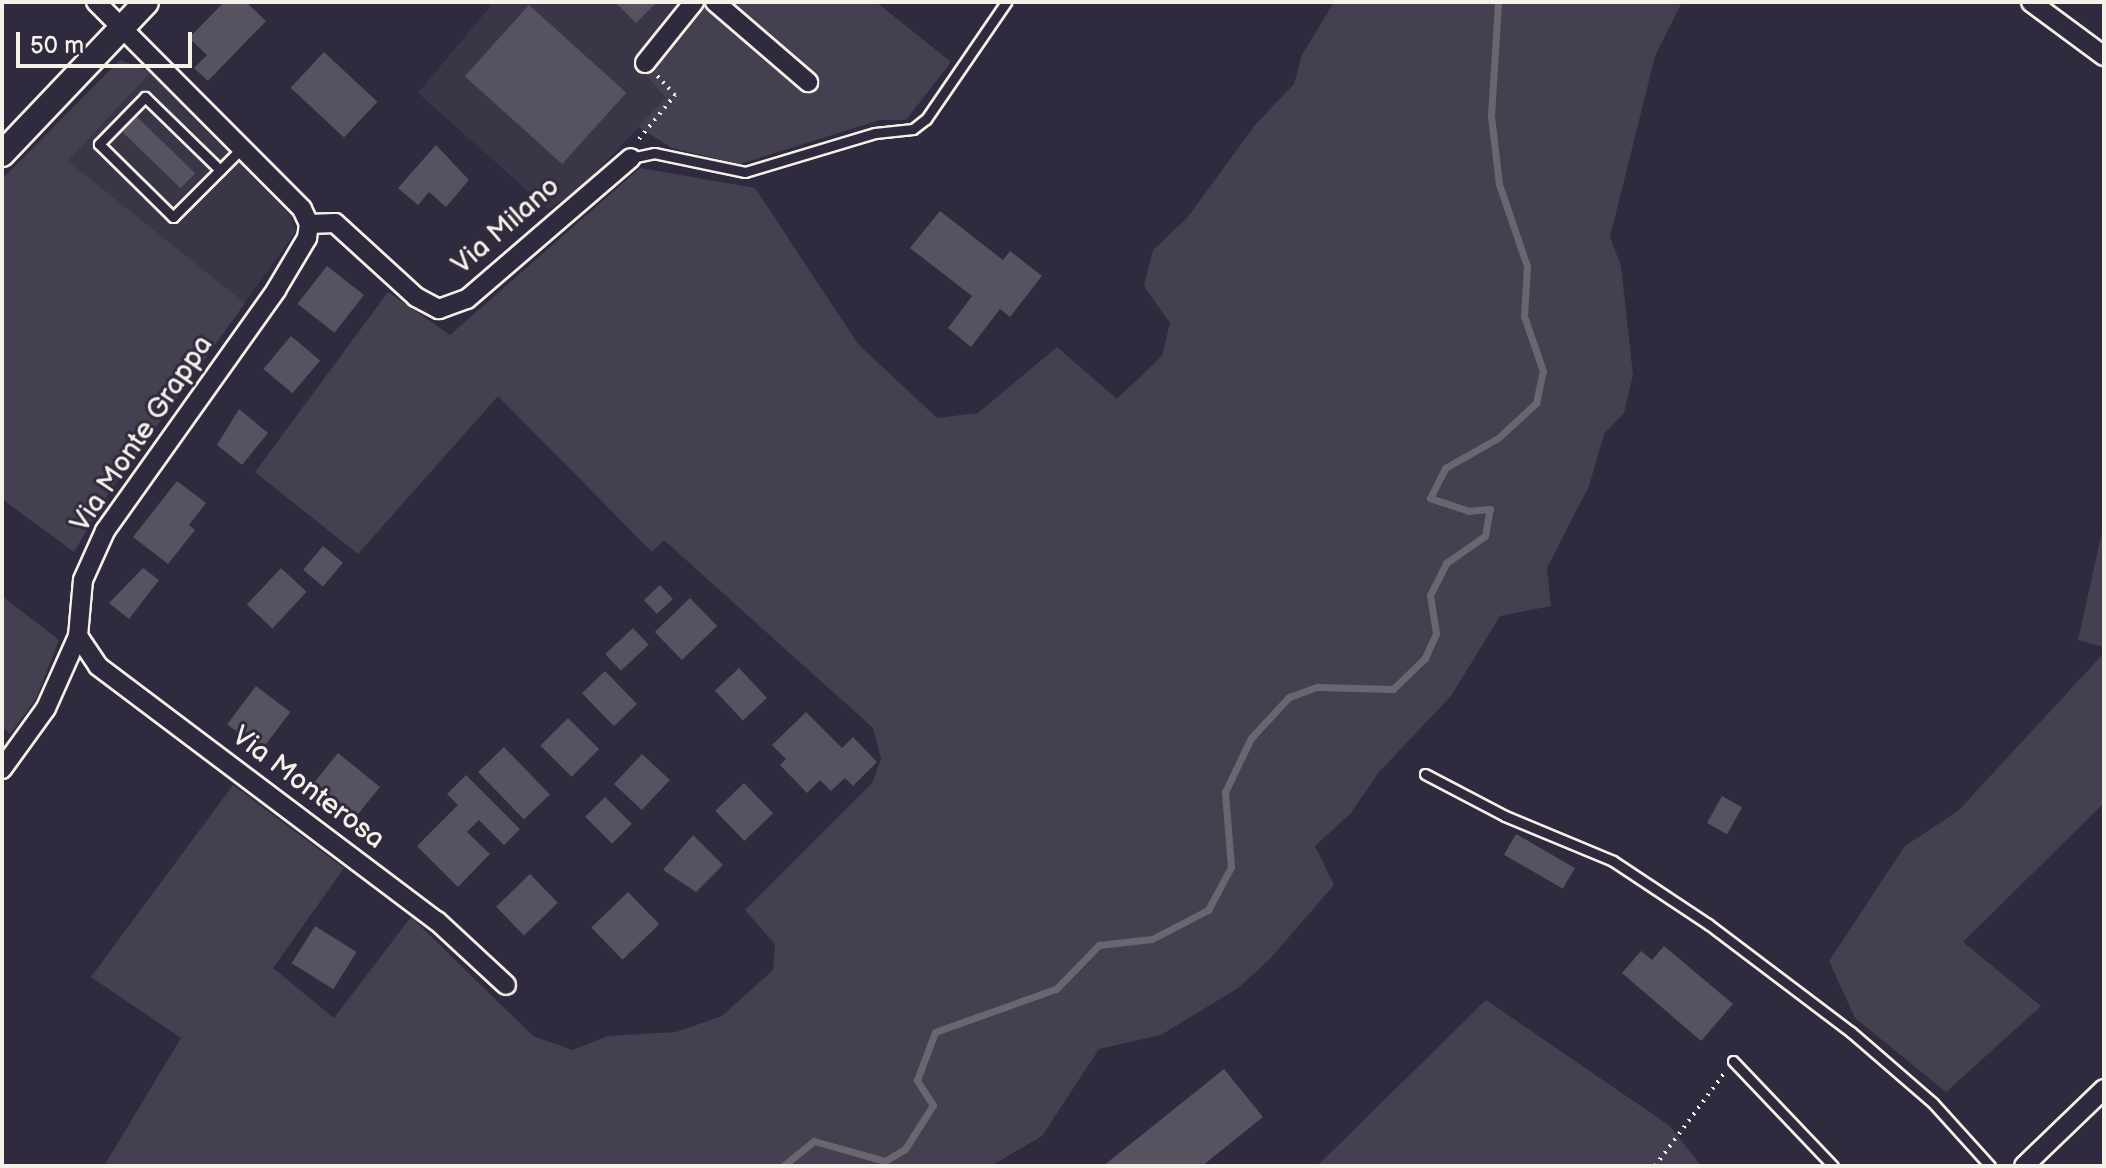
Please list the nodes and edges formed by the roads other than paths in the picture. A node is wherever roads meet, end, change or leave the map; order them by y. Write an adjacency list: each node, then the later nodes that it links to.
1 (96, 2): 7 (street)
2 (146, 2): 7 (street)
3 (694, 2): 9 (street)
4 (715, 2): 10 (street)
5 (1006, 2): 13 (lane)
6 (2031, 2): 8 (street)
7 (125, 29): 11 (street); 12 (street)
8 (2104, 56)
9 (645, 63)
10 (808, 82)
11 (242, 148): 14 (lane); 15 (street)
12 (2, 154)
13 (631, 158): 15 (street, Via Milano)
14 (220, 170): 14 (lane)
15 (309, 224): 16 (street, Via Monte Grappa)
16 (78, 636): 17 (street, Via Monte Grappa); 19 (street, Via Monterosa)
17 (2, 769)
18 (1425, 774): 23 (lane)
19 (506, 985)
20 (1733, 1061): 22 (lane)
21 (2104, 1089): 24 (street)
22 (1833, 1166)
23 (1990, 1166)
24 (2024, 1166)

